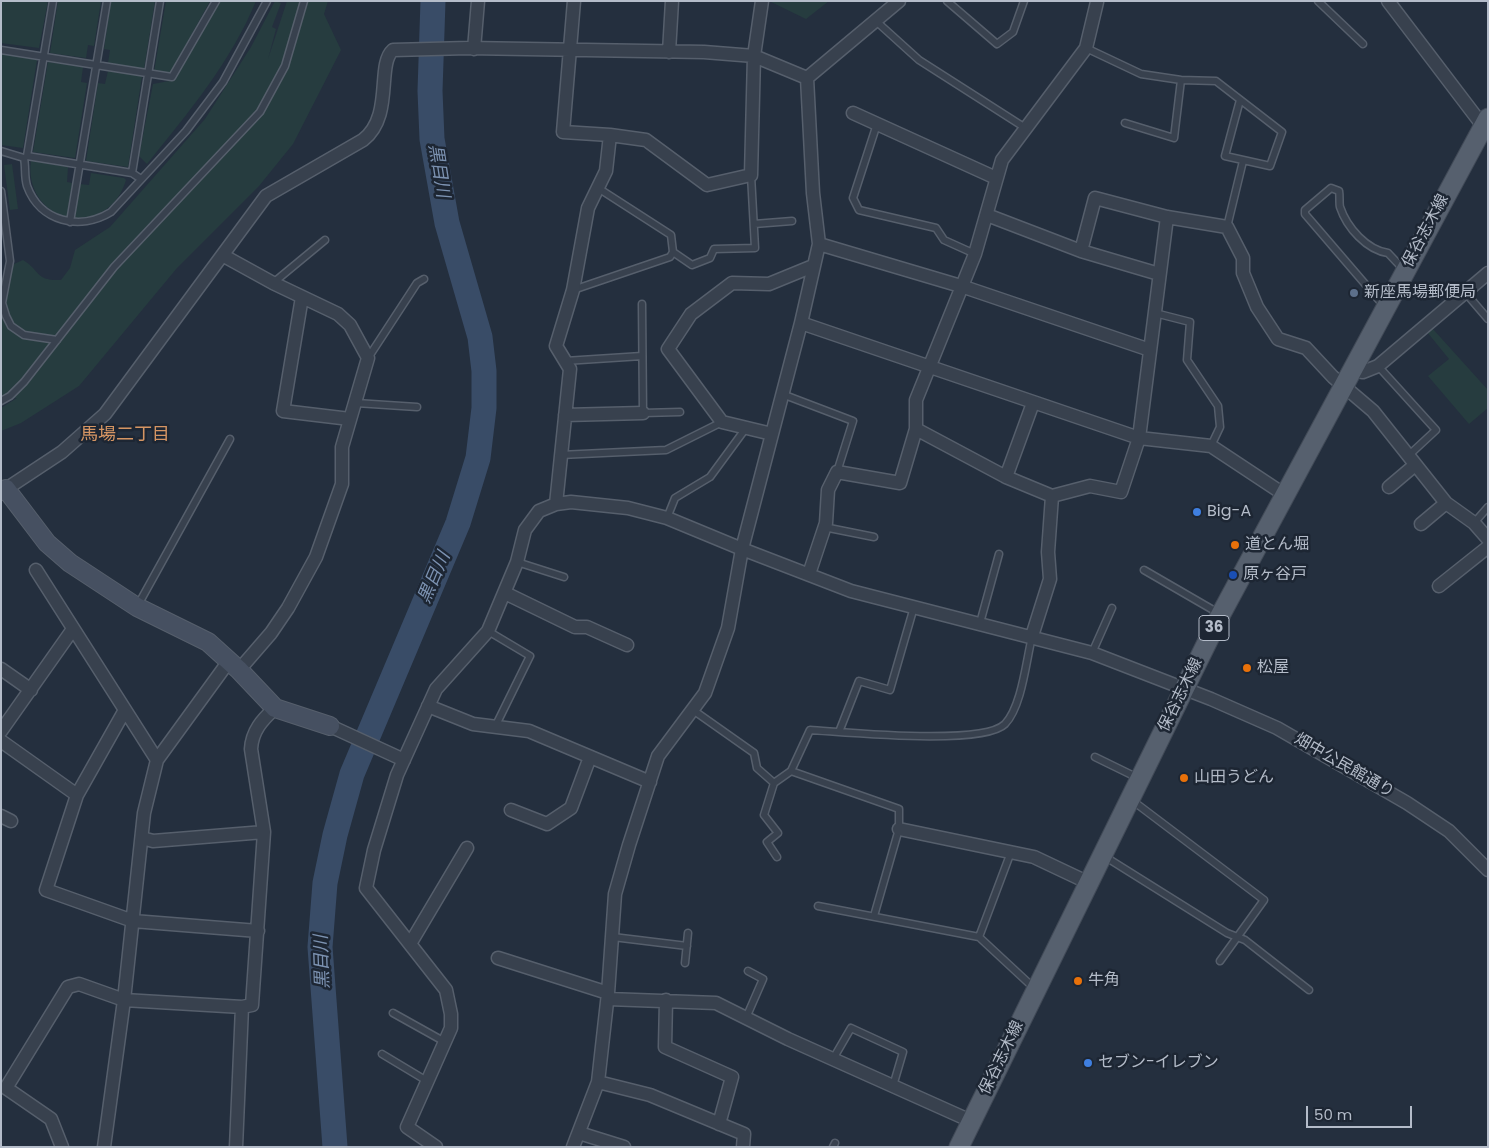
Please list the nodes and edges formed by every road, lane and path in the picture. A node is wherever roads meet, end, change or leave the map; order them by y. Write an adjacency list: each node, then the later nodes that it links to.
1 (53, 1): 24 (lane)
2 (107, 1): 26 (lane)
3 (160, 1): 27 (lane)
4 (216, 1): 27 (lane)
5 (267, 1): 44 (lane)
6 (304, 1): 74 (lane)
7 (478, 1): 19 (street)
8 (574, 1): 22 (street)
9 (672, 1): 23 (street)
10 (762, 1): 25 (street)
11 (947, 1): 12 (lane)
12 (1024, 1)
13 (1097, 1): 20 (street)
14 (1318, 1): 18 (lane)
15 (898, 2): 17 (street)
16 (1392, 3): 35 (street)
17 (877, 22): 28 (street); 34 (lane)
18 (1363, 44)
19 (471, 48): 22 (street); 58 (street)
20 (1086, 48): 29 (lane); 34 (street)
21 (1, 50): 24 (lane)
22 (570, 50): 23 (street); 36 (street)
23 (669, 52): 25 (street)
24 (44, 56): 26 (lane); 38 (lane)
25 (754, 56): 28 (street); 42 (street)
26 (97, 65): 27 (lane); 40 (lane)
27 (149, 74): 41 (lane)
28 (807, 78): 54 (street)
29 (1181, 80): 30 (lane); 32 (lane)
30 (1240, 100): 39 (lane); 39 (lane)
31 (853, 113): 33 (street)
32 (1124, 123)
33 (877, 124): 43 (street); 57 (lane)
34 (1027, 128): 43 (street)
35 (1484, 130): 60 (main road, 保谷志木線 / 36)
36 (610, 136): 42 (street); 45 (street)
37 (1, 151): 38 (lane)
38 (26, 157): 40 (lane); 50 (lane)
39 (1243, 162): 52 (lane)
40 (80, 165): 41 (lane); 50 (lane)
41 (132, 173): 44 (lane)
42 (751, 174): 51 (lane)
43 (996, 178): 47 (street)
44 (141, 179): 50 (lane)
45 (598, 188): 56 (lane); 66 (street)
46 (1, 191): 74 (lane)
47 (988, 215): 55 (street); 57 (street)
48 (1167, 217): 52 (street); 55 (street); 61 (street)
49 (792, 221): 51 (lane)
50 (70, 222)
51 (754, 224): 56 (lane)
52 (1227, 227): 81 (street)
53 (325, 240): 64 (lane)
54 (819, 244): 59 (street); 65 (street)
55 (1081, 251): 61 (street)
56 (673, 252): 66 (lane)
57 (976, 254): 65 (street)
58 (224, 256): 64 (street); 103 (street)
59 (813, 266): 73 (street); 91 (street)
60 (1404, 271): 70 (main road, 保谷志木線 / 36); 70 (lane)
61 (1159, 274): 71 (street)
62 (1488, 274): 67 (street)
63 (424, 279): 77 (lane)
64 (272, 283): 68 (street)
65 (964, 287): 75 (street); 79 (street)
66 (573, 290): 78 (street)
67 (1464, 291): 72 (lane); 80 (street)
68 (302, 297): 77 (street); 90 (street)
69 (642, 304): 76 (lane)
70 (1385, 307): 81 (main road, 保谷志木線 / 36)
71 (1155, 313): 75 (street); 97 (lane)
72 (1488, 319)
73 (801, 323): 79 (street); 82 (street)
74 (58, 340): 83 (lane)
75 (1150, 350): 95 (street)
76 (642, 356): 78 (lane); 88 (lane)
77 (368, 358): 84 (street)
78 (565, 361): 89 (street)
79 (929, 365): 85 (street); 93 (street)
80 (1378, 366): 81 (street); 99 (lane)
81 (1347, 378): 99 (street); 104 (main road, 保谷志木線 / 36)
82 (782, 394): 94 (street); 100 (lane)
83 (1, 401)
84 (356, 403): 86 (lane); 90 (street)
85 (1033, 403): 95 (street); 101 (street)
86 (417, 407)
87 (680, 412): 88 (lane)
88 (643, 413): 89 (street)
89 (565, 415): 98 (street)
90 (350, 419): 135 (street)
91 (722, 422): 92 (street); 98 (lane)
92 (746, 428): 94 (street); 109 (lane)
93 (916, 429): 100 (street); 101 (street)
94 (772, 434): 116 (street)
95 (1139, 438): 97 (street); 105 (street)
96 (230, 439): 125 (lane)
97 (1211, 446): 104 (street)
98 (560, 455): 107 (street)
99 (1412, 460): 102 (street); 106 (street)
100 (837, 472): 112 (street)
101 (1006, 476): 105 (street)
102 (1389, 487)
103 (4, 490): 125 (street)
104 (1285, 495): 128 (main road, 保谷志木線 / 36)
105 (1052, 496): 132 (street)
106 (1446, 503): 110 (street); 111 (street)
107 (556, 504): 109 (street, 畑中公民館通り); 118 (street)
108 (1488, 507): 110 (lane)
109 (667, 518): 116 (street, 畑中公民館通り)
110 (1474, 523): 114 (street)
111 (1421, 524)
112 (824, 527): 113 (lane); 121 (street)
113 (874, 537)
114 (1488, 540)
115 (1488, 546): 123 (street)
116 (742, 549): 121 (street, 畑中公民館通り); 142 (street)
117 (999, 554): 129 (lane)
118 (517, 562): 122 (lane); 124 (street)
119 (36, 570): 130 (street)
120 (1144, 570): 128 (lane)
121 (809, 574): 126 (street, 畑中公民館通り)
122 (564, 577)
123 (1439, 586)
124 (505, 593): 131 (street); 133 (street)
125 (137, 606): 135 (street)
126 (914, 607): 129 (street, 畑中公民館通り); 146 (lane)
127 (1112, 608): 134 (lane)
128 (1221, 614): 137 (main road, 保谷志木線 / 36)
129 (980, 623): 132 (street, 畑中公民館通り)
130 (73, 629): 138 (street); 141 (street)
131 (488, 631): 139 (street); 143 (lane)
132 (1032, 636): 134 (street, 畑中公民館通り); 146 (lane)
133 (627, 645)
134 (1092, 653): 137 (street, 畑中公民館通り)
135 (234, 666): 140 (street); 151 (street)
136 (1, 669): 138 (street)
137 (1185, 688): 153 (main road, 保谷志木線 / 36); 166 (street, 畑中公民館通り)
138 (31, 690): 145 (street)
139 (428, 706): 143 (street); 150 (street)
140 (275, 708): 144 (street); 160 (street)
141 (125, 710): 151 (street); 156 (street)
142 (693, 710): 154 (street); 155 (lane)
143 (494, 727): 148 (street)
144 (333, 728): 150 (street)
145 (1, 731)
146 (839, 732): 152 (lane)
147 (1, 741): 156 (street)
148 (590, 757): 154 (street); 158 (street)
149 (1094, 757): 153 (lane)
150 (400, 758): 176 (street)
151 (157, 760): 161 (street)
152 (791, 771): 155 (lane); 159 (lane)
153 (1140, 779): 157 (main road, 保谷志木線 / 36)
154 (650, 782): 175 (street)
155 (774, 783): 165 (lane)
156 (77, 795): 170 (street)
157 (1130, 799): 164 (main road, 保谷志木線 / 36); 174 (lane)
158 (511, 810)
159 (899, 829): 163 (street); 169 (lane)
160 (264, 832): 161 (street); 171 (street)
161 (142, 838): 170 (street)
162 (467, 848): 176 (street)
163 (1011, 852): 167 (street); 173 (lane)
164 (1103, 855): 167 (main road, 保谷志木線 / 36); 174 (lane)
165 (777, 857)
166 (1488, 870)
167 (1089, 882): 182 (main road, 保谷志木線 / 36)
168 (818, 906): 169 (lane)
169 (874, 916): 173 (lane)
170 (133, 921): 171 (street); 185 (street)
171 (258, 931): 187 (street)
172 (688, 933): 177 (lane)
173 (979, 936): 182 (lane)
174 (1237, 937): 179 (lane); 183 (lane)
175 (613, 938): 177 (lane); 184 (street)
176 (410, 944): 190 (street)
177 (687, 946): 180 (lane)
178 (498, 958): 184 (street)
179 (1220, 960)
180 (685, 963)
181 (748, 971): 189 (lane)
182 (1036, 990): 196 (main road, 保谷志木線 / 36)
183 (1309, 990)
184 (608, 996): 186 (street); 194 (street)
185 (124, 1000): 187 (street); 199 (street); 200 (street)
186 (666, 1000): 189 (street); 197 (street)
187 (242, 1007): 201 (street)
188 (392, 1013): 190 (lane)
189 (746, 1018): 192 (street)
190 (445, 1042): 193 (street)
191 (382, 1054): 193 (lane)
192 (833, 1059): 195 (street); 195 (lane)
193 (427, 1081): 202 (street)
194 (598, 1082): 197 (street); 198 (street)
195 (893, 1086): 196 (street)
196 (971, 1121): 206 (main road, 保谷志木線 / 36)
197 (719, 1124): 205 (street)
198 (579, 1132): 203 (street); 204 (street)
199 (62, 1147)
200 (104, 1147)
201 (236, 1147)
202 (436, 1147)
203 (574, 1147)
204 (624, 1147)
205 (743, 1147)
206 (959, 1147)

